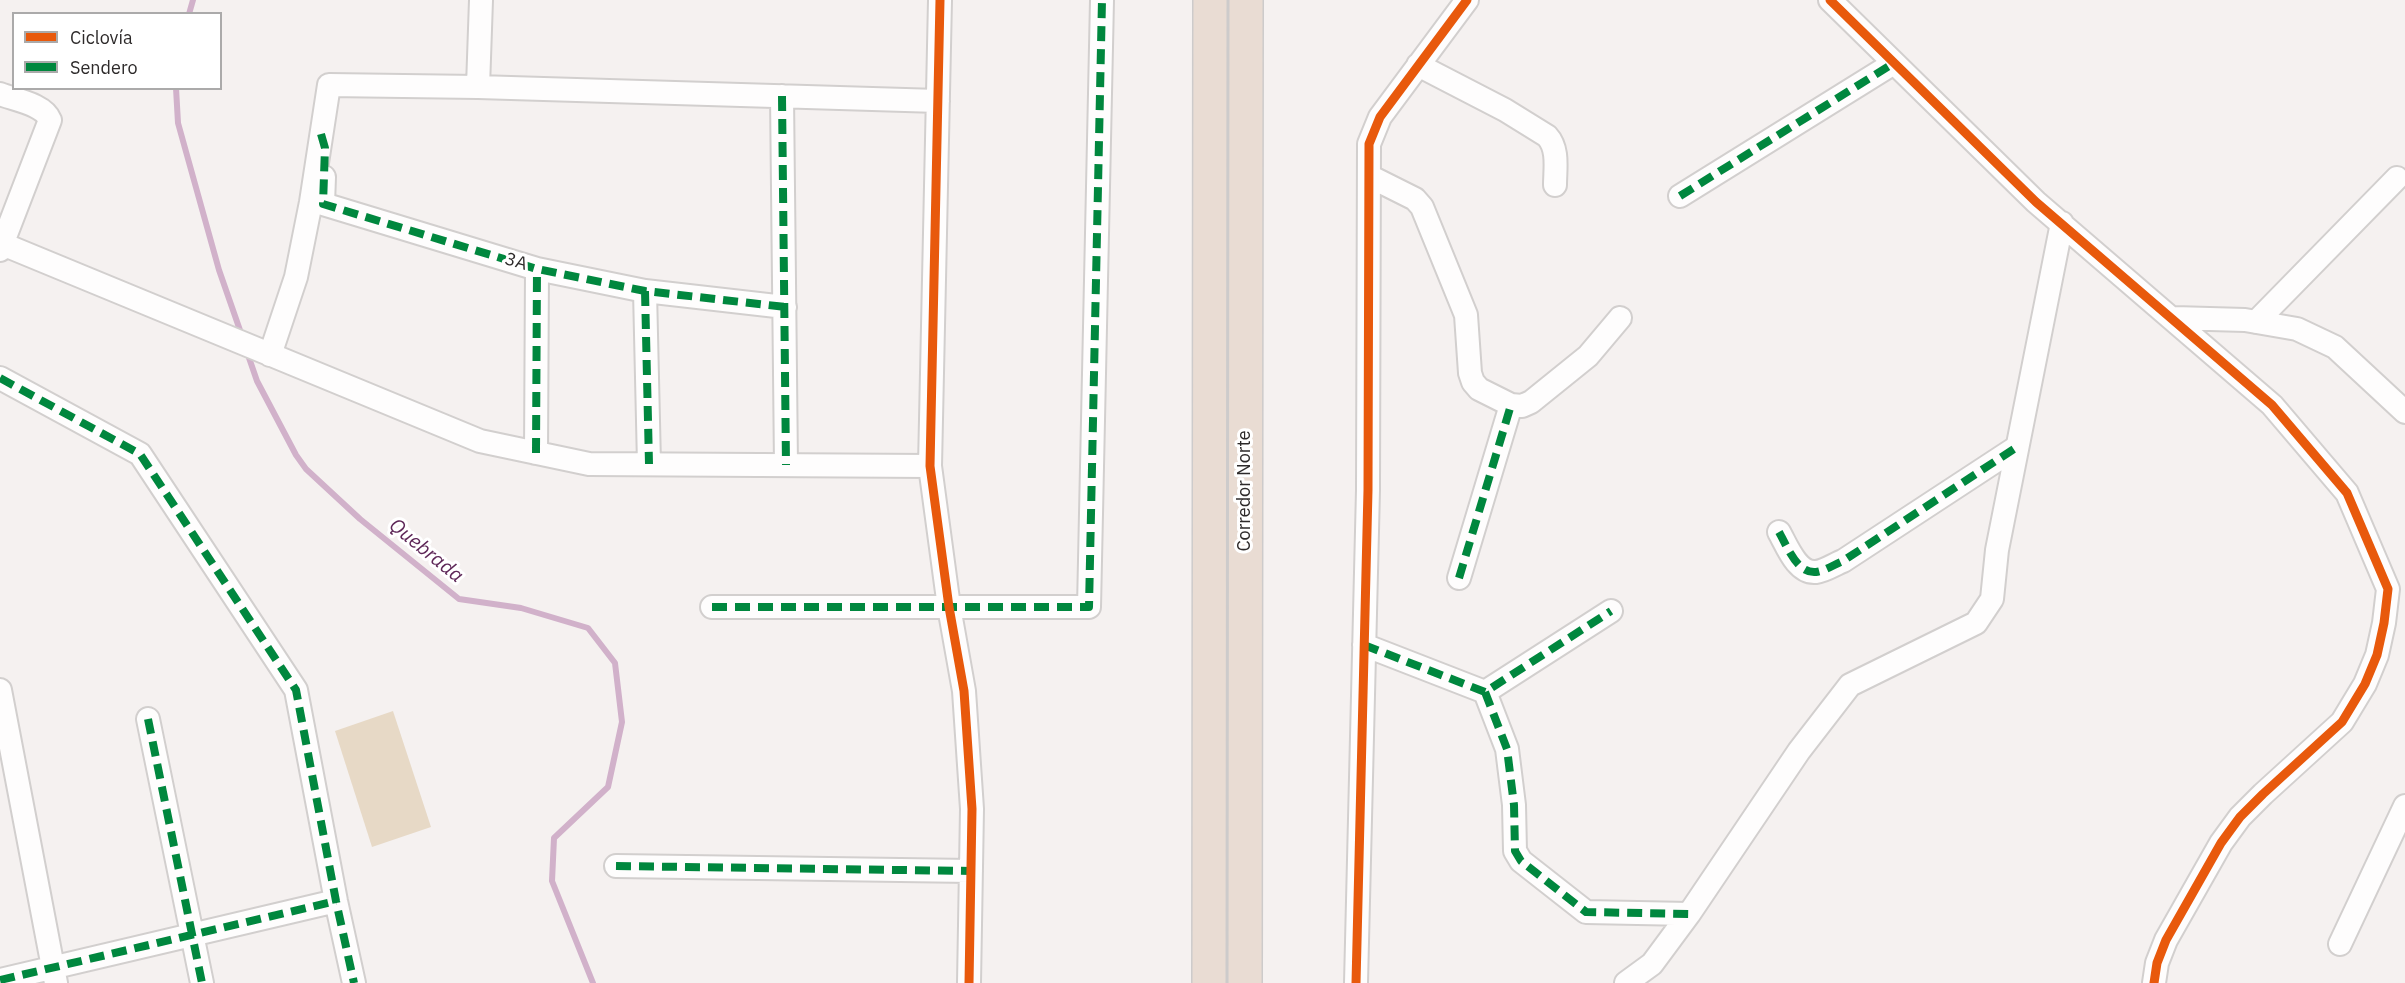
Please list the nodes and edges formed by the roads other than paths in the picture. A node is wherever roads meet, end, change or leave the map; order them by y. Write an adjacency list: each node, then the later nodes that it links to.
1 (481, 0): 10 (street)
2 (940, 0): 13 (street)
3 (1102, 0): 40 (street)
4 (1210, 0): 58 (highway, Corredor Norte)
5 (1246, 0): 59 (highway, Corredor Norte)
6 (1467, 0): 9 (street)
7 (1830, 0): 8 (street)
8 (1894, 63): 18 (street); 19 (street)
9 (1418, 64): 15 (street); 17 (street)
10 (478, 87): 12 (street); 14 (street)
11 (0, 94): 20 (street)
12 (782, 96): 13 (street); 23 (street)
13 (938, 101): 35 (street)
14 (321, 134): 21 (street, 3A); 27 (street)
15 (1369, 176): 29 (street); 42 (street)
16 (2397, 178): 26 (street)
17 (1555, 185)
18 (1680, 196)
19 (2062, 224): 25 (street); 31 (street)
20 (1, 246): 27 (street)
21 (537, 268): 22 (street, 3A); 32 (street)
22 (645, 291): 23 (street, 3A); 33 (street)
23 (784, 307): 34 (street)
24 (1620, 318): 29 (street)
25 (2174, 318): 26 (street); 38 (street)
26 (2256, 322): 30 (street)
27 (266, 354): 32 (street)
28 (0, 378): 49 (street)
29 (1511, 405): 37 (street)
30 (2405, 412)
31 (2017, 447): 36 (street); 50 (street)
32 (536, 453): 33 (street)
33 (649, 464): 34 (street)
34 (786, 465): 35 (street)
35 (930, 466): 40 (street)
36 (1779, 532)
37 (1460, 578)
38 (2396, 595): 62 (street)
39 (712, 607): 40 (street)
40 (949, 607): 48 (street)
41 (1611, 611): 44 (street)
42 (1364, 645): 44 (street); 60 (street)
43 (0, 690): 53 (street)
44 (1485, 692): 50 (street)
45 (148, 719): 51 (street)
46 (2405, 806): 52 (street)
47 (616, 866): 48 (street)
48 (971, 871): 57 (street)
49 (336, 901): 51 (street); 56 (street)
50 (1689, 914): 61 (street)
51 (191, 935): 53 (street); 55 (street)
52 (2340, 944)
53 (55, 975): 54 (street)
54 (0, 980)
55 (202, 983)
56 (354, 983)
57 (969, 983)
58 (1209, 983)
59 (1245, 983)
60 (1356, 983)
61 (1626, 983)
62 (2154, 983)

